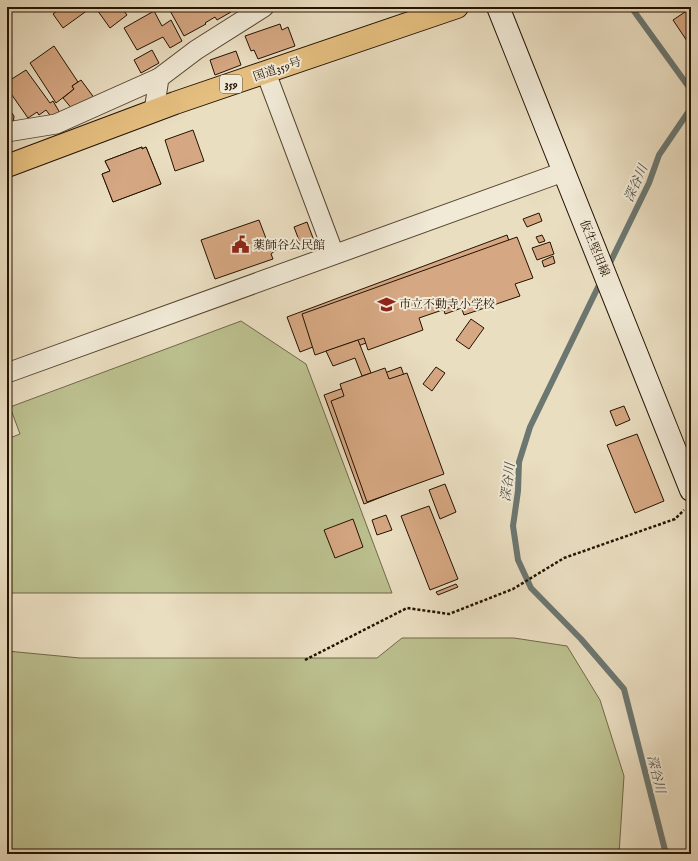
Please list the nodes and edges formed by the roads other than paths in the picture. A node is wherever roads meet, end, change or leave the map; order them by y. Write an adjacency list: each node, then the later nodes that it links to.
1 (264, 7): 5 (street)
2 (457, 7): 4 (highway, 国道359号 / 359)
3 (498, 7): 9 (main road, 仮生堅田線)
4 (266, 73): 6 (highway, 国道359号 / 359); 10 (street)
5 (159, 78): 6 (street); 7 (street)
6 (154, 111): 8 (highway, 国道359号 / 359)
7 (7, 132)
8 (7, 166)
9 (563, 172): 10 (street); 12 (main road, 仮生堅田線)
10 (334, 254): 11 (street)
11 (7, 373)
12 (688, 499)

